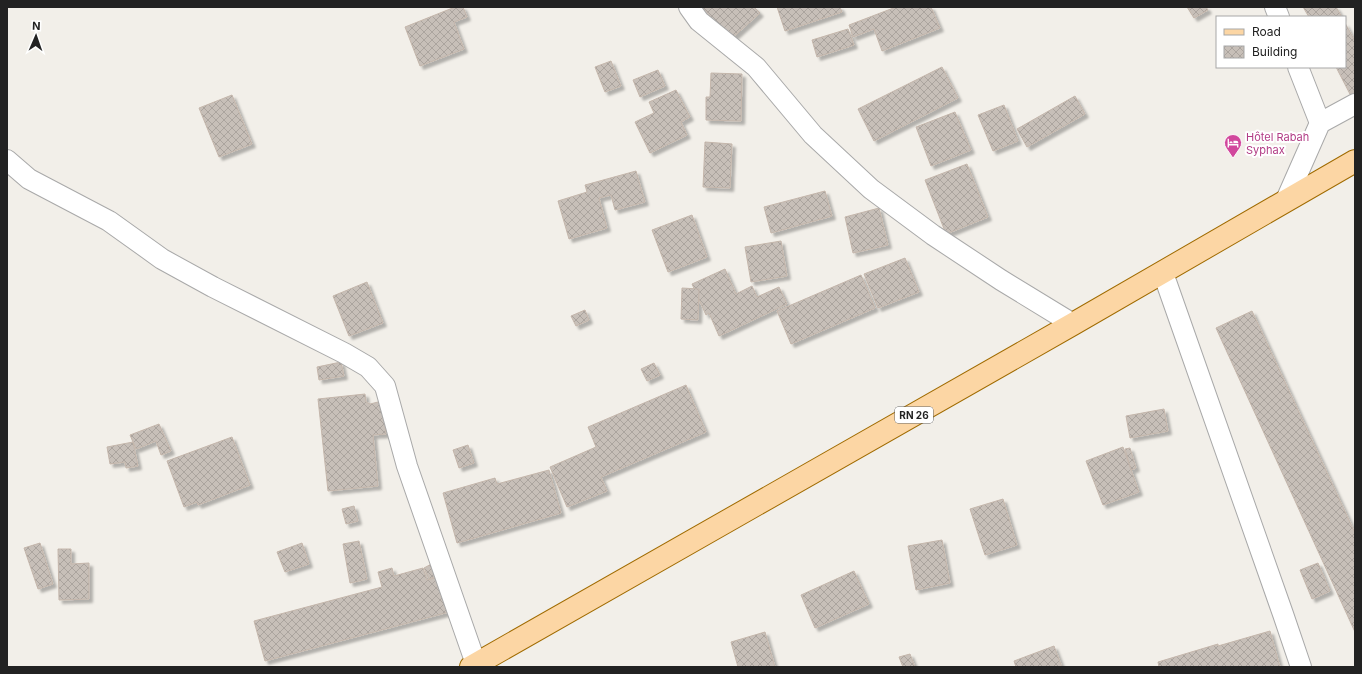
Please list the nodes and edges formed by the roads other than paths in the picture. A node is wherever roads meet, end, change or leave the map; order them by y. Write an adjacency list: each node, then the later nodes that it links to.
1 (689, 7): 9 (street)
2 (1298, 68): 4 (street)
3 (1355, 104): 4 (street)
4 (1320, 123): 7 (street)
5 (7, 160): 10 (street)
6 (1355, 161): 7 (main road, RN 26)
7 (1286, 200): 8 (main road, RN 26)
8 (1162, 273): 9 (main road, RN 26); 11 (street)
9 (1074, 324): 10 (main road, RN 26)
10 (474, 665)
11 (1301, 667)

